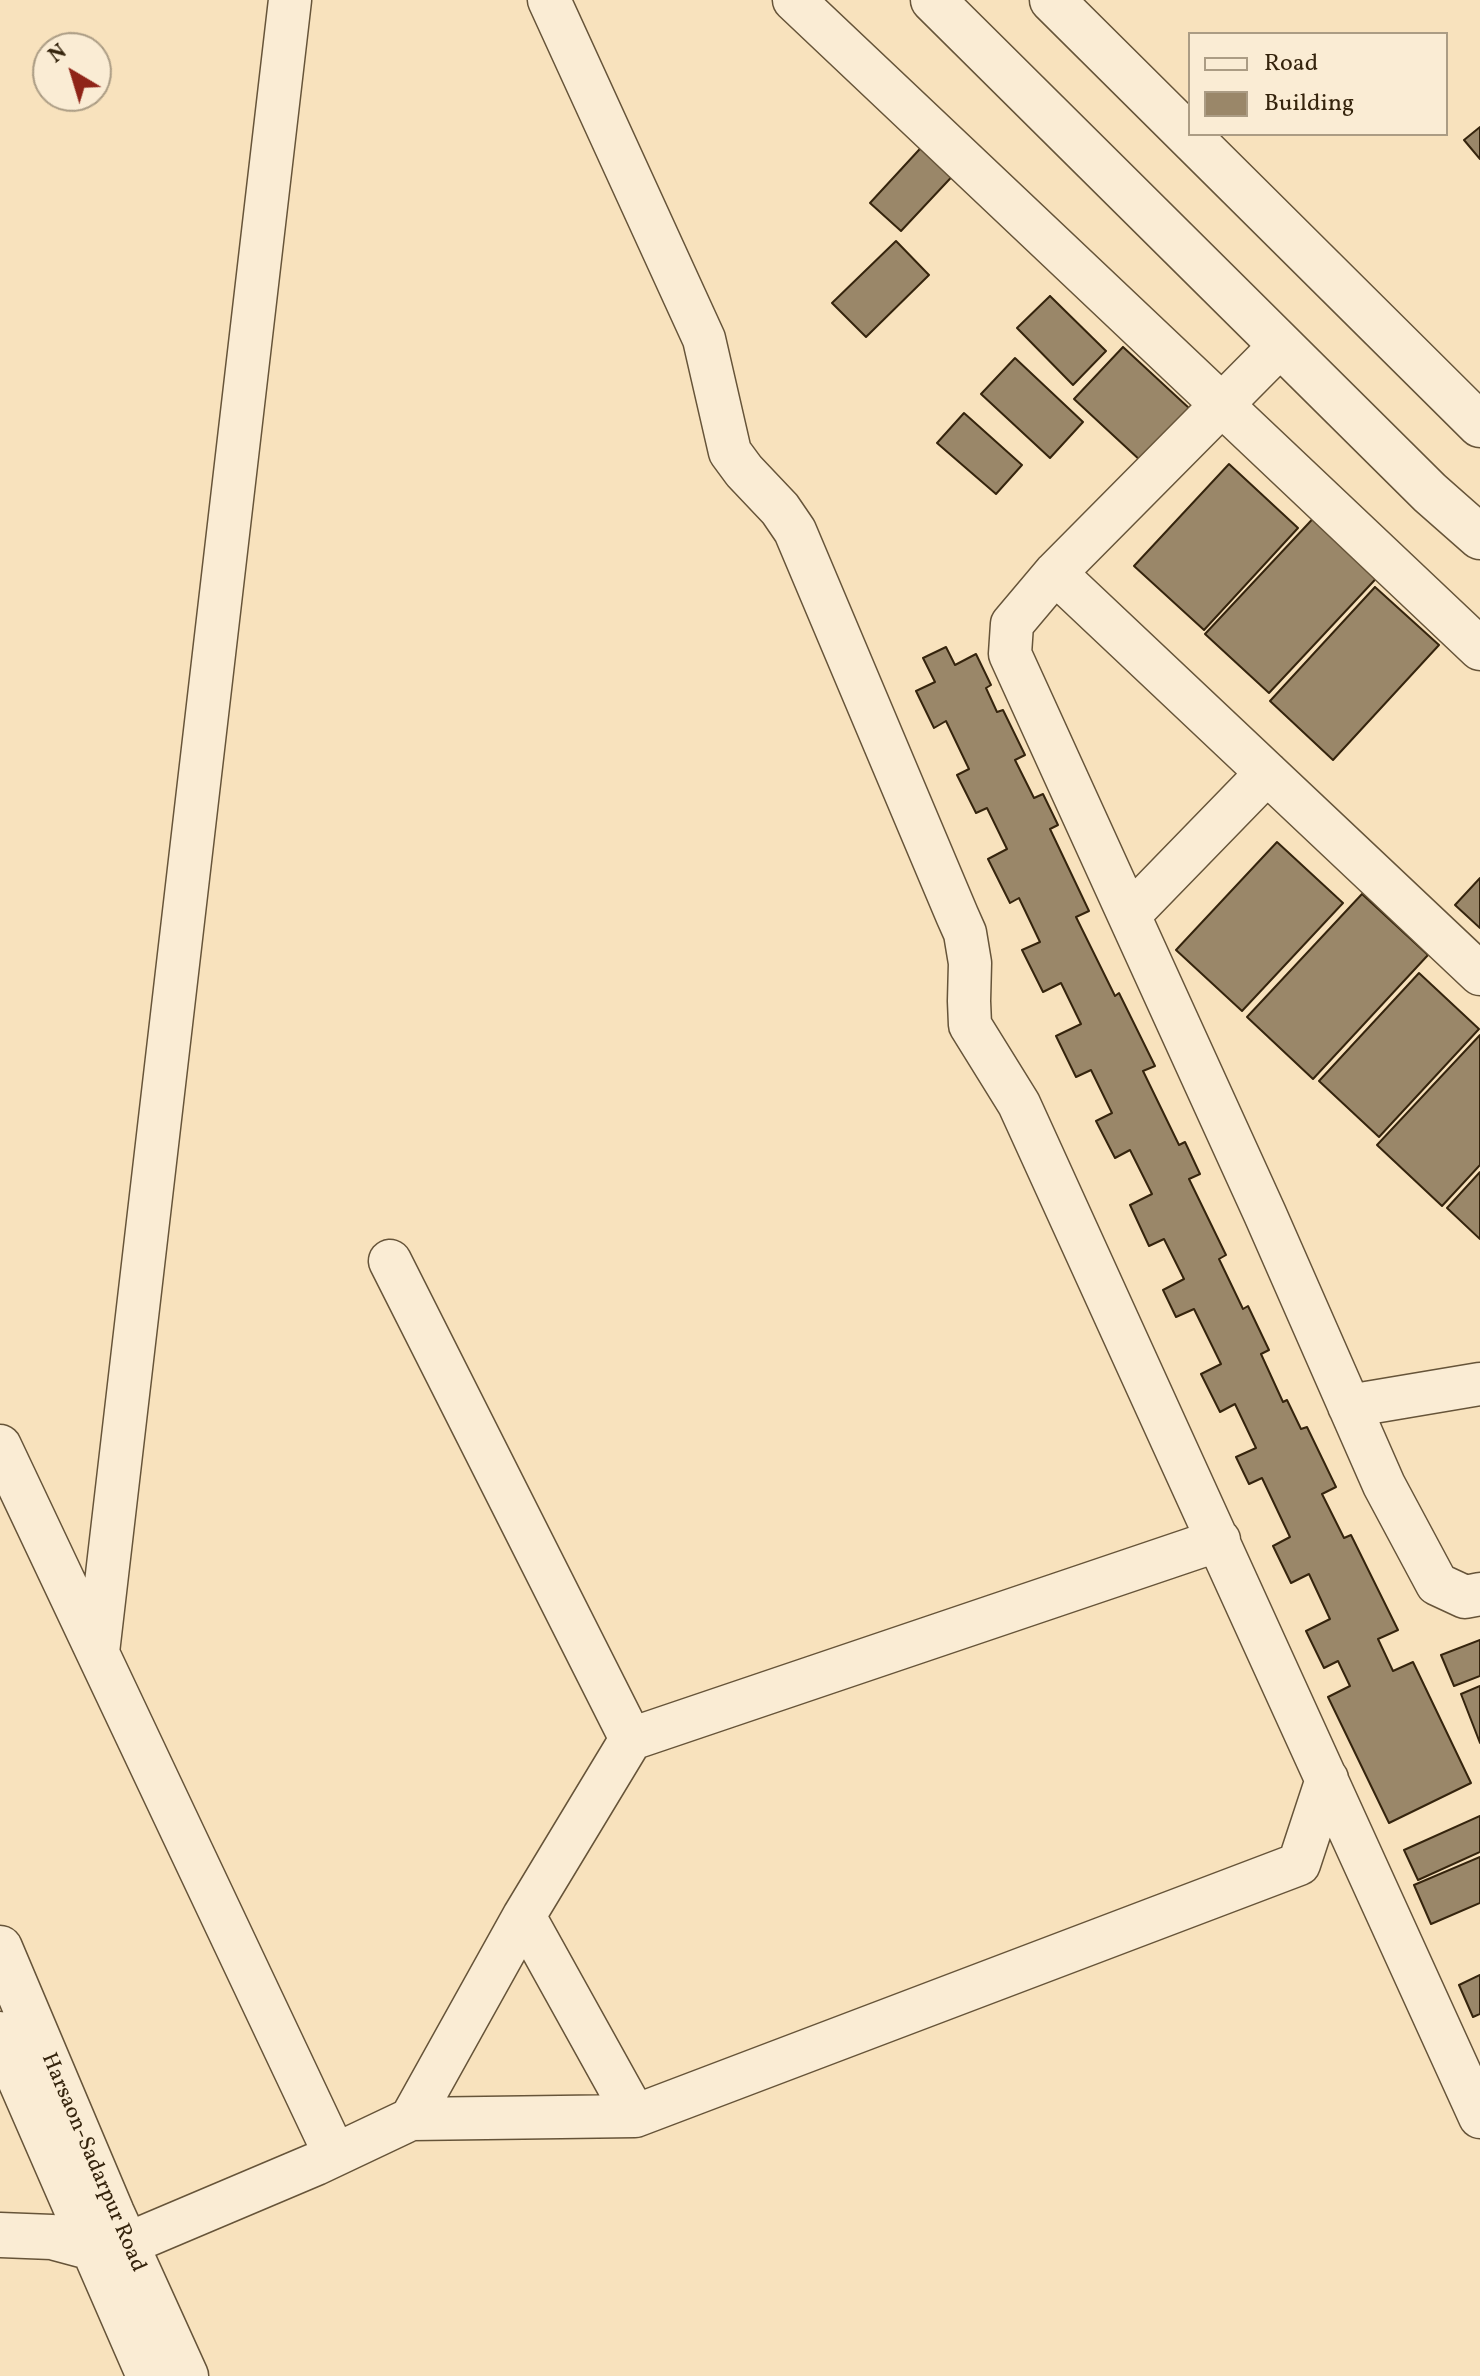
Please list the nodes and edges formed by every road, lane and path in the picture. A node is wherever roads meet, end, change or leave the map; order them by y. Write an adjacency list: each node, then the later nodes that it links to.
1 (290, 0): 23 (street)
2 (549, 0): 21 (street)
3 (794, 0): 9 (street)
4 (933, 0): 8 (street)
5 (1052, 0): 6 (street)
6 (1188, 135)
7 (1189, 136): 10 (street)
8 (1281, 345): 9 (street); 11 (street)
9 (1222, 405): 12 (street); 13 (street)
10 (1480, 425)
11 (1480, 537)
12 (1055, 573): 14 (street); 15 (street)
13 (1480, 649)
14 (1267, 773): 15 (street); 16 (street)
15 (1129, 915): 19 (street)
16 (1480, 974)
17 (390, 1261): 24 (street)
18 (1480, 1384): 19 (street)
19 (1349, 1406): 22 (street)
20 (0, 1446): 23 (street)
21 (1219, 1540): 24 (street); 25 (street)
22 (1480, 1594)
23 (98, 1652): 32 (street)
24 (631, 1739): 26 (street)
25 (1327, 1779): 29 (street); 30 (street)
26 (524, 1916): 29 (street); 31 (street)
27 (0, 1948): 34 (street, Harsaon-Sadarpur Road)
28 (0, 2034): 34 (street, Harsaon-Sadarpur Road)
29 (635, 2116): 31 (street)
30 (1480, 2117)
31 (411, 2119): 32 (street)
32 (335, 2155): 34 (street)
33 (0, 2235): 34 (street)
34 (110, 2246): 35 (street, Harsaon-Sadarpur Road); 36 (street, Harsaon-Sadarpur Road)
35 (149, 2376)
36 (186, 2376)

